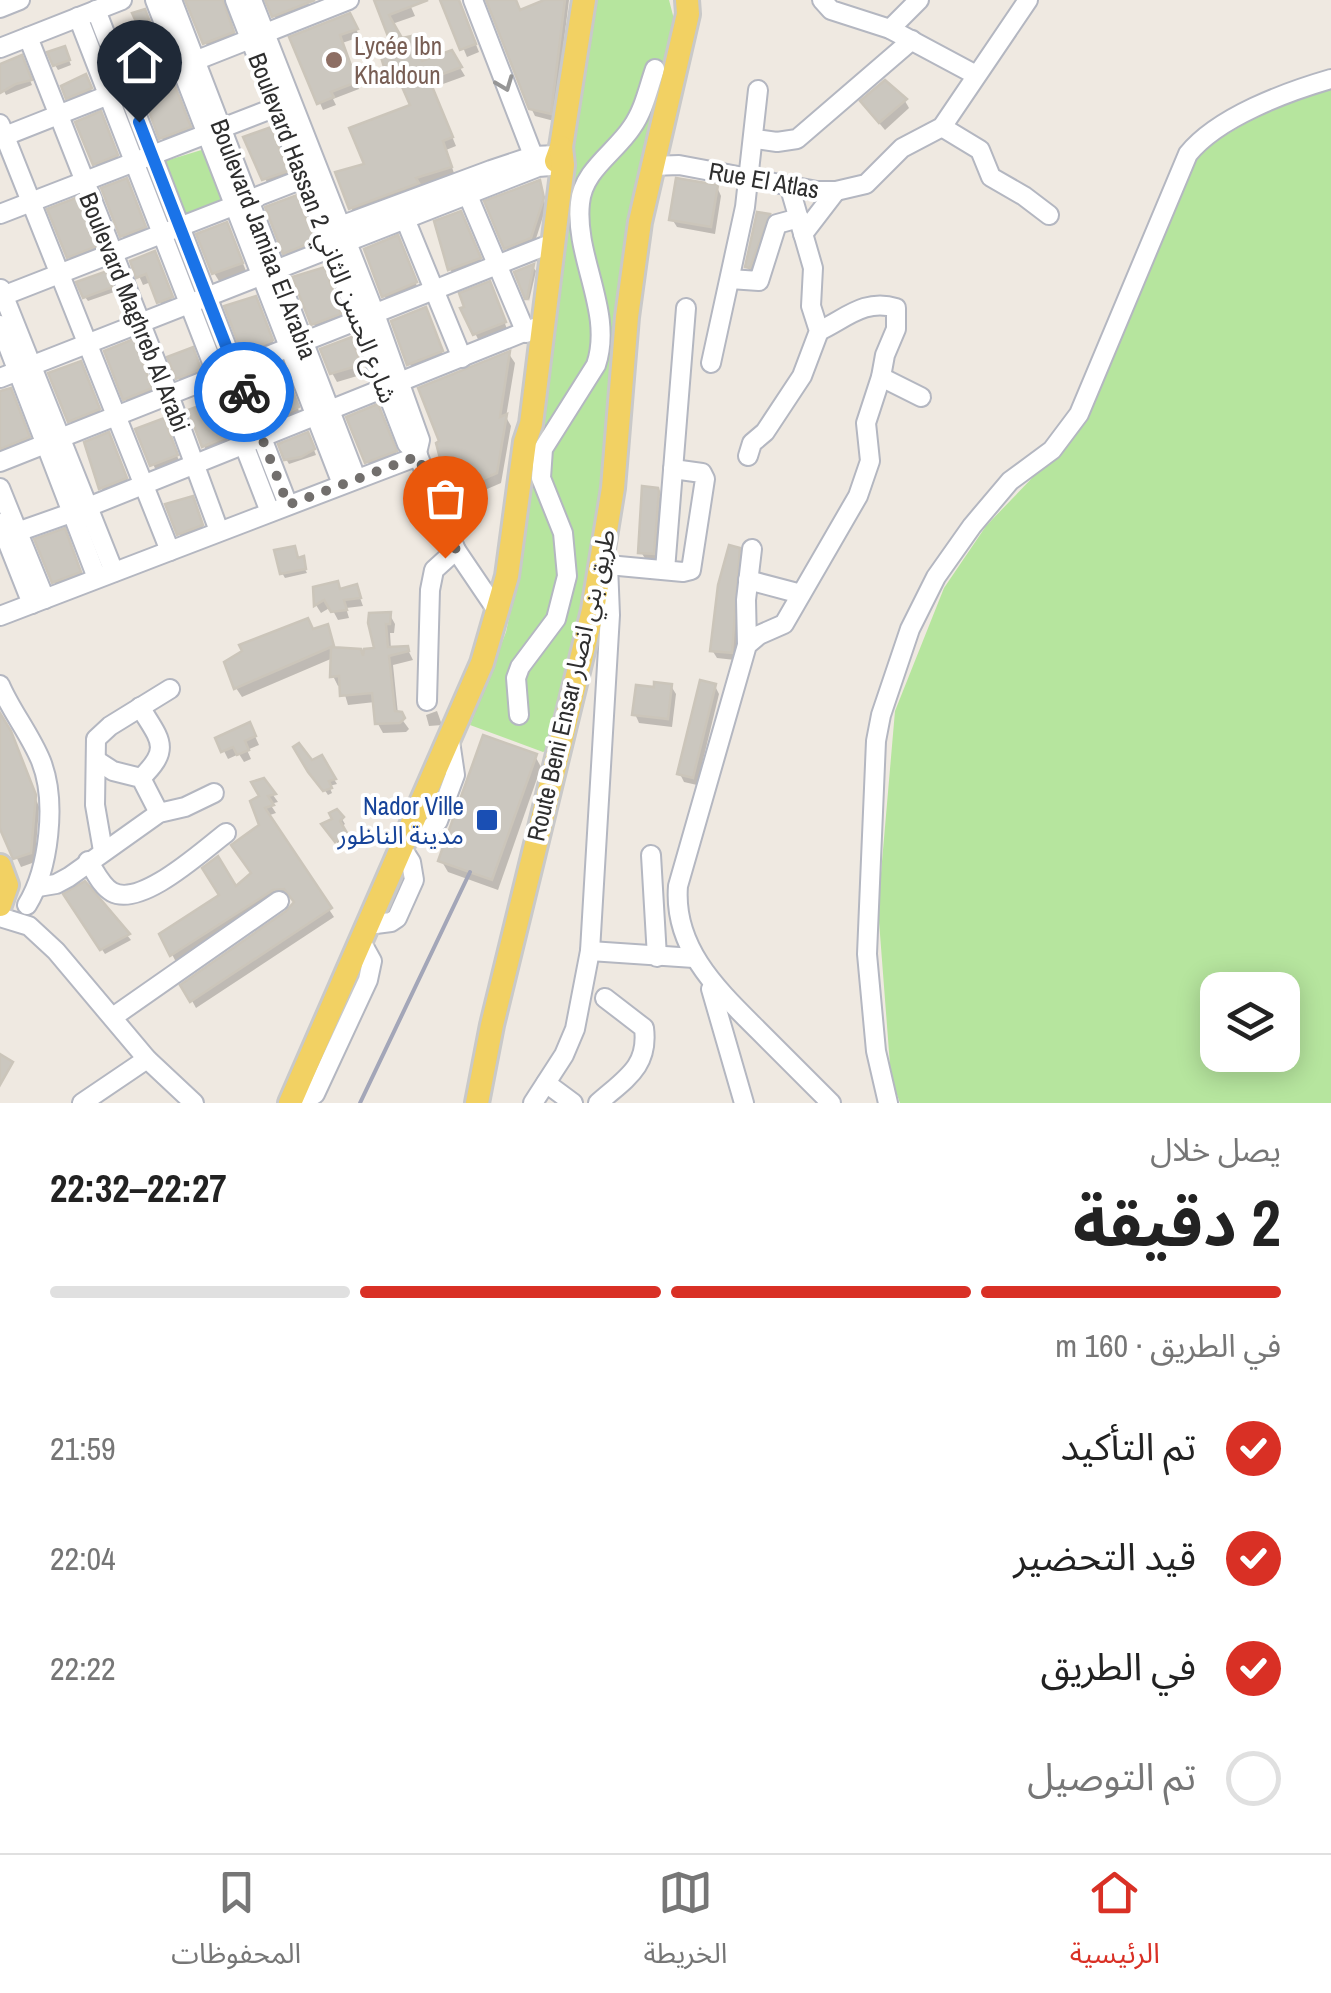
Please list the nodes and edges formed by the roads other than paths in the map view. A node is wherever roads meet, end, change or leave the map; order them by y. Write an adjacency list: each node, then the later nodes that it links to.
1 (122, 0): 14 (street)
2 (155, 0): 21 (street, Boulevard Jamiaa El Arabia)
3 (172, 0): 21 (street, Boulevard Jamiaa El Arabia)
4 (235, 0): 17 (street, Boulevard Hassan 2 شارع الحسن الثاني)
5 (252, 0): 17 (street, Boulevard Hassan 2 شارع الحسن الثاني)
6 (349, 0): 12 (street)
7 (473, 0): 35 (street, one-way to 35)
8 (584, 0): 35 (main road)
9 (822, 0): 16 (street)
10 (919, 0): 16 (street)
11 (1028, 0): 23 (street, Rue El Atlas)
12 (326, 4): 17 (street)
13 (686, 8): 36 (main road, Route Beni Ensar طريق بني انصار)
14 (96, 10): 15 (street); 25 (street)
15 (78, 18): 18 (street); 27 (street)
16 (890, 29): 19 (street)
17 (257, 36): 21 (street); 28 (street, Boulevard Hassan 2 شارع الحسن الثاني)
18 (28, 37): 20 (street); 29 (street, Boulevard Maghreb Al Arabi)
19 (912, 40): 23 (street); 33 (street)
20 (0, 48)
21 (188, 63): 25 (street); 31 (street, Boulevard Jamiaa El Arabia)
22 (655, 70): 111 (street)
23 (976, 75): 30 (street, Rue El Atlas)
24 (1331, 79): 145 (street)
25 (126, 88): 27 (street); 34 (street)
26 (758, 90): 33 (street)
27 (108, 96): 29 (street); 34 (street)
28 (284, 104): 31 (street); 38 (street, Boulevard Hassan 2 شارع الحسن الثاني); 50 (street, Boulevard Hassan 2 شارع الحسن الثاني)
29 (58, 116): 32 (street); 39 (street, Boulevard Maghreb Al Arabi)
30 (942, 126): 42 (street, Rue El Atlas); 47 (street)
31 (214, 131): 34 (street); 44 (street, Boulevard Jamiaa El Arabia)
32 (2, 133): 43 (street)
33 (755, 139): 37 (street)
34 (143, 158): 39 (street); 49 (street)
35 (553, 159): 41 (street); 51 (main road); 81 (main road)
36 (652, 166): 37 (street, Rue El Atlas); 92 (main road, Route Beni Ensar طريق بني انصار)
37 (750, 177): 40 (street, Rue El Atlas); 56 (street)
38 (304, 178): 44 (street); 50 (street, Boulevard Hassan 2 شارع الحسن الثاني)
39 (83, 182): 43 (street); 52 (street, Boulevard Maghreb Al Arabi)
40 (789, 185): 42 (street, Rue El Atlas); 48 (street)
41 (464, 188): 45 (street); 53 (street)
42 (836, 192): 48 (street)
43 (31, 202): 46 (street); 55 (street)
44 (241, 203): 49 (street); 54 (street, Boulevard Jamiaa El Arabia)
45 (402, 211): 50 (street); 57 (street)
46 (0, 214)
47 (1050, 215)
48 (801, 226): 56 (street); 65 (street)
49 (171, 230): 52 (street); 59 (street)
50 (336, 236): 54 (street); 61 (street, Boulevard Hassan 2 شارع الحسن الثاني)
51 (545, 246): 53 (street); 64 (main road)
52 (113, 252): 55 (street); 62 (street, Boulevard Maghreb Al Arabi)
53 (498, 266): 57 (street); 64 (street)
54 (268, 272): 59 (street); 67 (street, Boulevard Jamiaa El Arabia)
55 (59, 273): 58 (street); 66 (street)
56 (730, 279): 69 (street)
57 (435, 291): 61 (street); 68 (street)
58 (1, 293): 70 (street)
59 (198, 301): 62 (street); 71 (street)
60 (686, 308): 86 (street)
61 (368, 317): 67 (street); 74 (street, Boulevard Hassan 2 شارع الحسن الثاني)
62 (139, 324): 66 (street); 75 (street, Boulevard Maghreb Al Arabi)
63 (0, 325): 70 (street)
64 (530, 330): 68 (street); 81 (main road)
65 (819, 331): 72 (street); 83 (street)
66 (87, 344): 70 (street); 78 (street)
67 (296, 345): 71 (street); 77 (street, Boulevard Jamiaa El Arabia)
68 (462, 358): 74 (street)
69 (711, 364)
70 (25, 369): 73 (street); 79 (street)
71 (226, 373): 75 (street); 80 (street)
72 (882, 377): 76 (street); 102 (street)
73 (0, 378)
74 (392, 385): 77 (street); 82 (street, Boulevard Hassan 2 شارع الحسن الثاني)
75 (169, 394): 78 (street); 85 (street, Boulevard Maghreb Al Arabi)
76 (920, 397)
77 (323, 413): 80 (street); 87 (street, Boulevard Jamiaa El Arabia)
78 (116, 416): 79 (street); 88 (street)
79 (53, 441): 84 (street); 91 (street)
80 (253, 441): 85 (street); 90 (street)
81 (525, 442): 104 (main road)
82 (417, 455): 87 (street); 96 (street, Boulevard Hassan 2 شارع الحسن الثاني)
83 (748, 456)
84 (0, 462)
85 (195, 464): 88 (street); 93 (street, Boulevard Maghreb Al Arabi)
86 (673, 469): 99 (street); 99 (street)
87 (350, 481): 90 (street)
88 (143, 484): 91 (street); 97 (street)
89 (0, 488): 94 (street)
90 (279, 508): 93 (street)
91 (80, 510): 94 (street); 100 (street)
92 (608, 524): 98 (street); 139 (main road, Route Beni Ensar طريق بني انصار)
93 (219, 531): 97 (street)
94 (6, 532): 103 (street)
95 (752, 548): 101 (street)
96 (456, 550): 104 (street, Boulevard Hassan 2 شارع الحسن الثاني); 109 (street)
97 (170, 551): 100 (street)
98 (608, 565): 99 (street); 127 (street)
99 (665, 570)
100 (105, 575): 103 (street)
101 (748, 580): 102 (street); 106 (street)
102 (801, 594): 106 (street)
103 (38, 601): 105 (street)
104 (498, 612): 125 (main road)
105 (0, 616)
106 (747, 645): 129 (street)
107 (0, 685): 120 (street)
108 (170, 689): 110 (street)
109 (427, 701)
110 (140, 707): 112 (street); 113 (street)
111 (519, 715)
112 (96, 760): 113 (street); 118 (street)
113 (141, 778): 115 (street)
114 (214, 794): 115 (street)
115 (159, 812): 118 (street)
116 (226, 834): 118 (street)
117 (651, 855): 128 (street)
118 (96, 856): 120 (street)
119 (3, 872): 122 (main road); 123 (street)
120 (38, 886): 123 (street)
121 (278, 901): 132 (street)
122 (0, 905)
123 (26, 905): 126 (street)
124 (0, 917): 126 (street)
125 (365, 933): 137 (main road); 138 (street)
126 (56, 951): 132 (street)
127 (590, 951): 128 (street); 134 (street)
128 (657, 957): 129 (street)
129 (694, 958): 130 (street)
130 (710, 983): 143 (street); 144 (street)
131 (605, 998): 142 (street)
132 (113, 1018): 133 (street)
133 (147, 1059): 135 (street); 136 (street)
134 (546, 1083): 140 (street); 141 (street)
135 (82, 1103)
136 (194, 1103)
137 (290, 1103)
138 (300, 1103)
139 (477, 1103)
140 (533, 1103)
141 (573, 1103)
142 (598, 1103)
143 (744, 1103)
144 (832, 1103)
145 (888, 1103)

